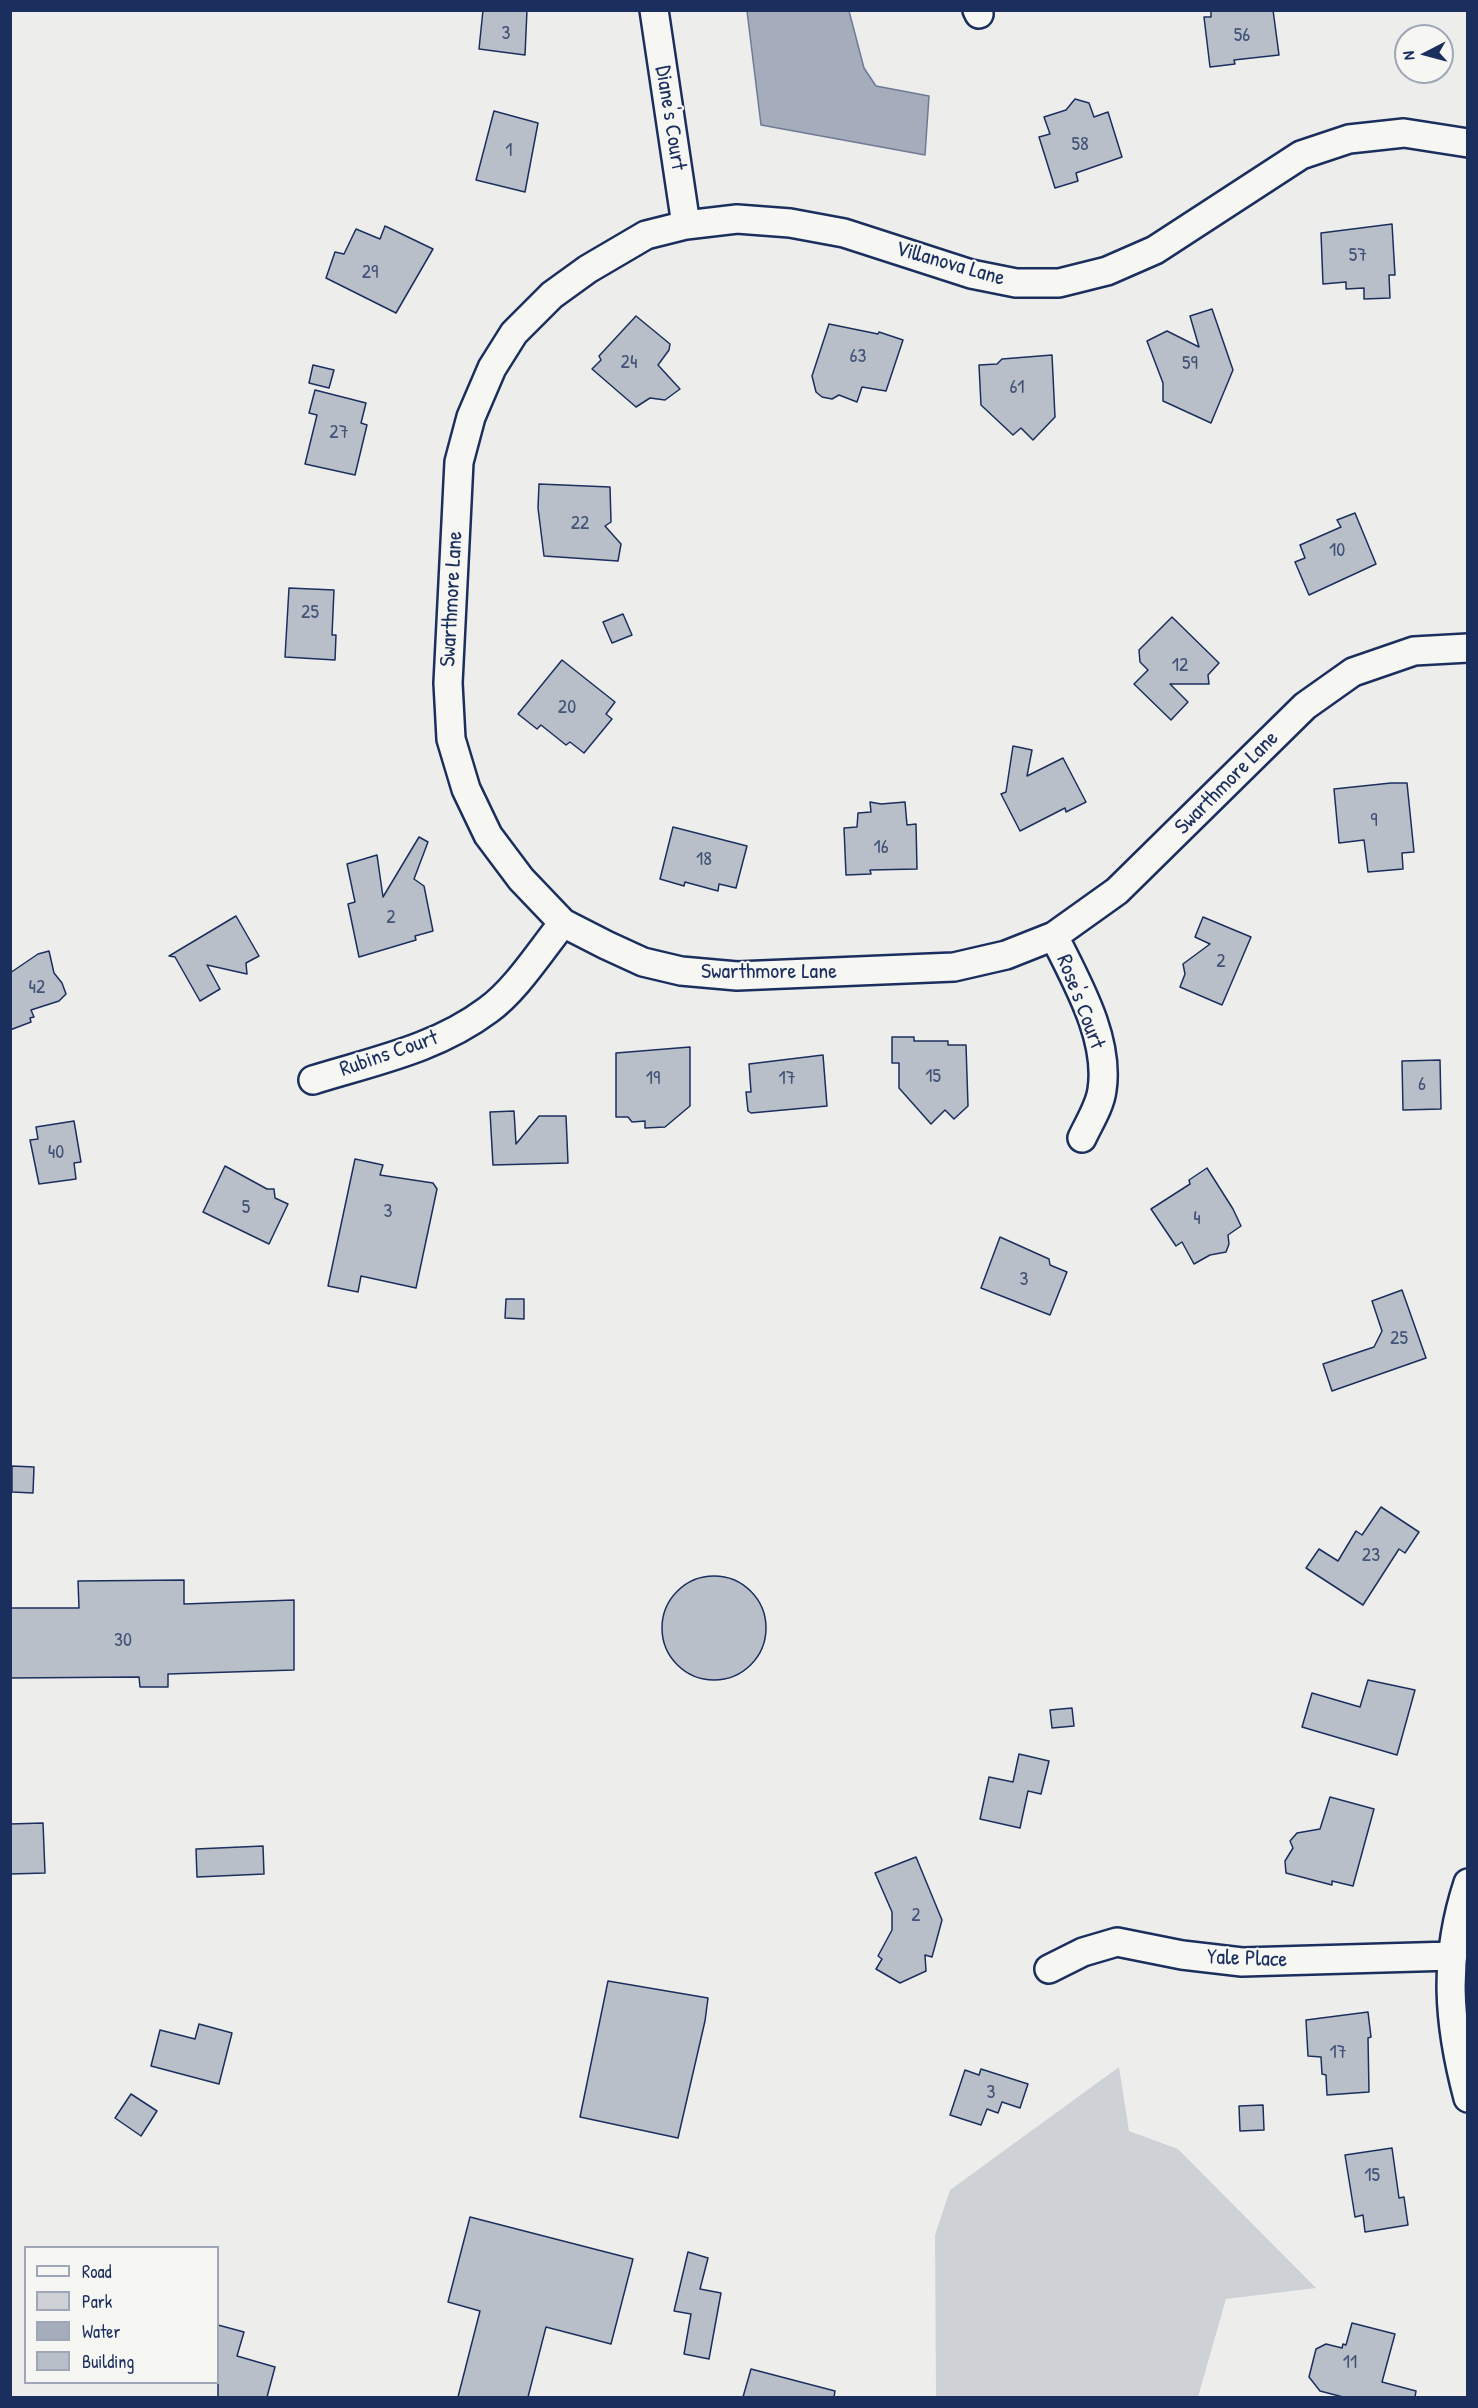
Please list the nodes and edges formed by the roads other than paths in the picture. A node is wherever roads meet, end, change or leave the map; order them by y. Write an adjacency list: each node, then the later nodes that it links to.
1 (654, 10): 3 (street, Diane's Court)
2 (1467, 143): 3 (street, Villanova Lane)
3 (687, 225): 4 (street, Villanova Lane)
4 (588, 269): 6 (street, Swarthmore Lane)
5 (1467, 648): 7 (street, Swarthmore Lane)
6 (563, 923): 7 (street, Swarthmore Lane); 8 (street, Rubins Court)
7 (1054, 936): 9 (street, Rose's Court)
8 (313, 1080)
9 (1082, 1138)
10 (1467, 1883): 11 (street)
11 (1452, 1956): 12 (street, Yale Place); 13 (street)
12 (1049, 1969)
13 (1467, 2098)

